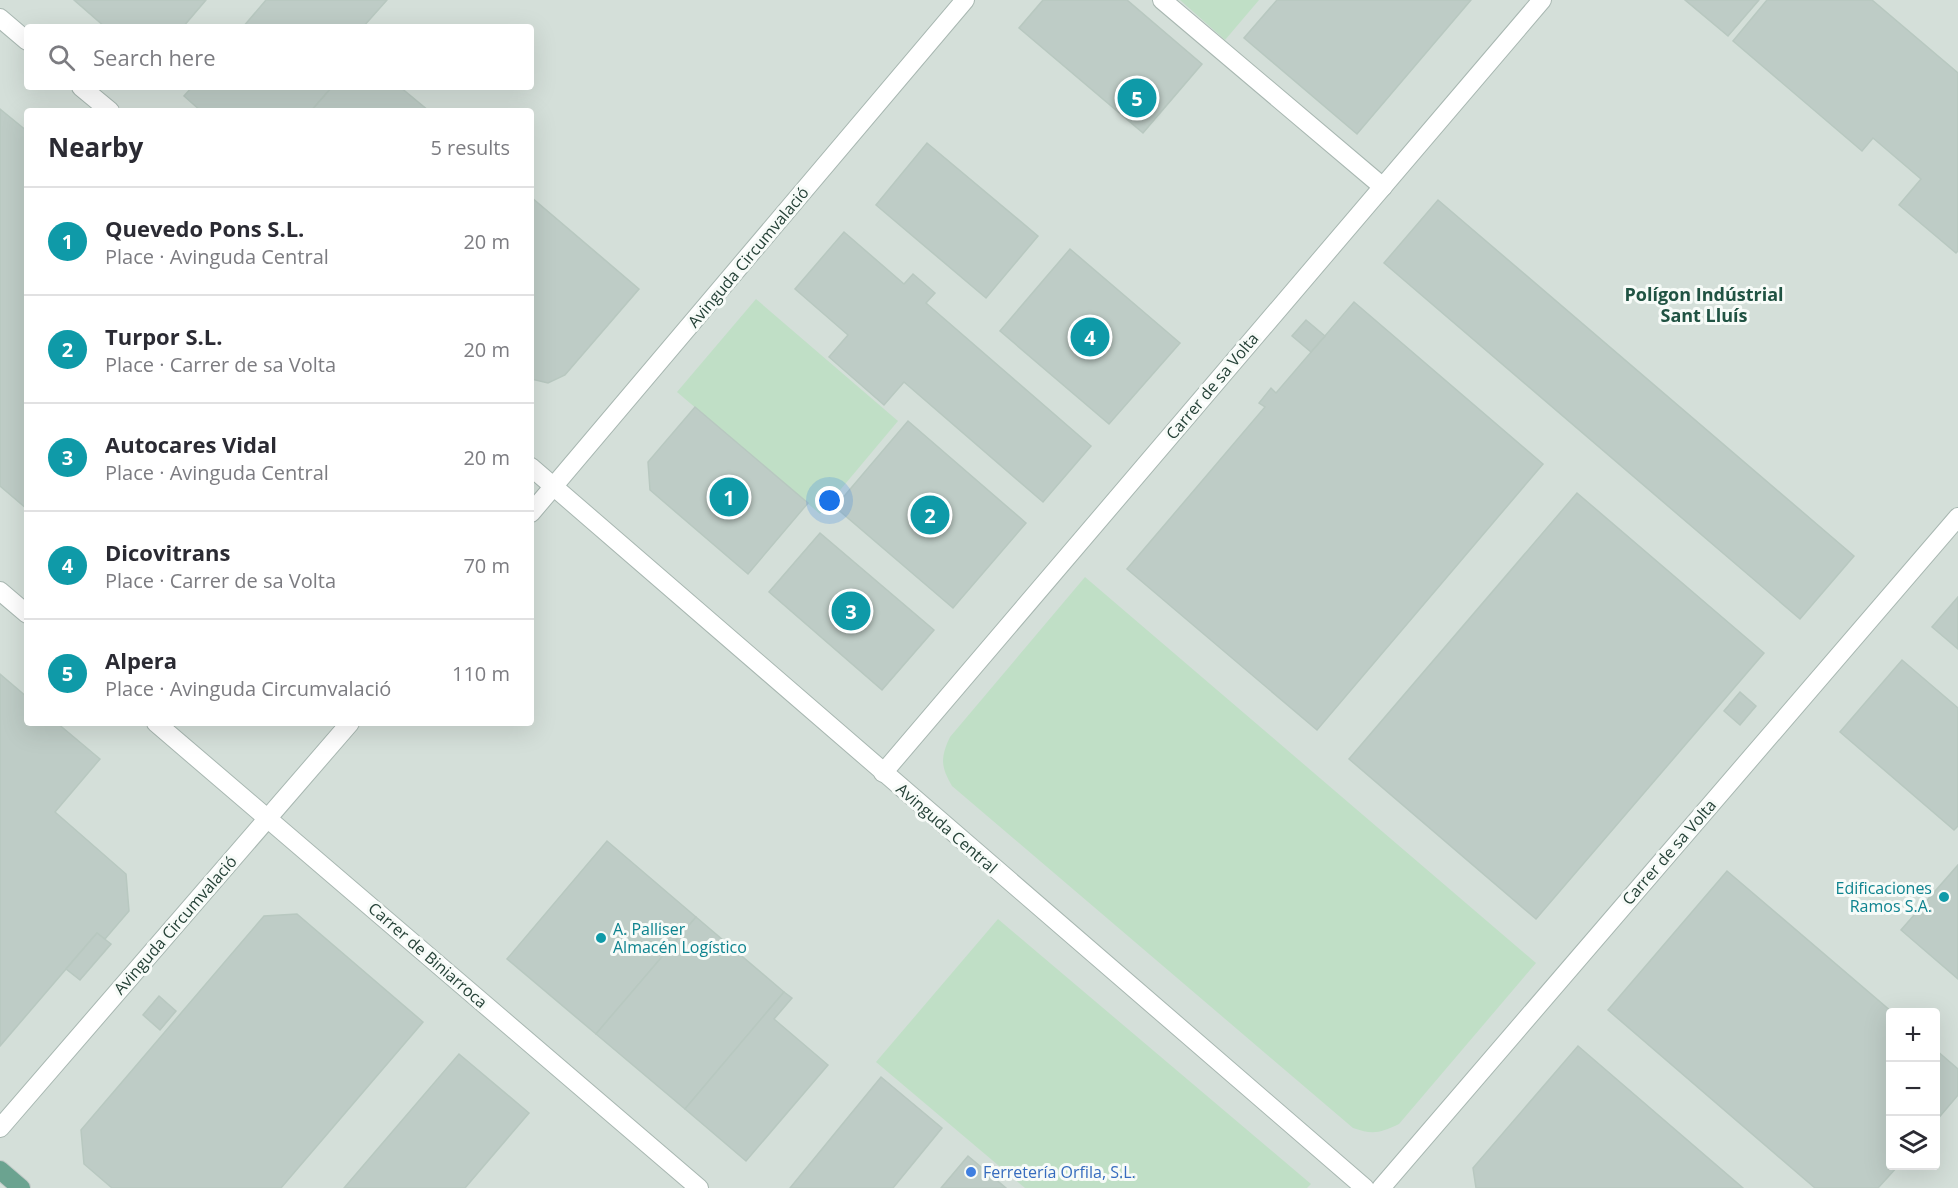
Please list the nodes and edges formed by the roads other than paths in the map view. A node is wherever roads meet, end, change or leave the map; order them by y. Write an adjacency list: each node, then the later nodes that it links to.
1 (965, 0): 10 (street, Avinguda Circumvalació)
2 (1162, 0): 8 (street)
3 (1542, 0): 8 (street, Carrer de sa Volta)
4 (0, 18): 5 (street)
5 (24, 38)
6 (85, 90): 7 (street)
7 (106, 108)
8 (1383, 187): 17 (street, Carrer de sa Volta)
9 (534, 470): 10 (street, Avinguda Central)
10 (554, 487): 11 (street, Avinguda Circumvalació); 17 (street, Avinguda Central)
11 (534, 510)
12 (1958, 517): 24 (street, Carrer de sa Volta)
13 (0, 591): 14 (street)
14 (24, 611)
15 (160, 726): 18 (street, Carrer de Biniarroca)
16 (347, 726): 18 (street, Avinguda Circumvalació)
17 (883, 773): 23 (street, Avinguda Central)
18 (268, 818): 19 (street, Avinguda Circumvalació); 22 (street, Carrer de Biniarroca)
19 (0, 1128)
20 (0, 1170): 21 (main road)
21 (21, 1188)
22 (699, 1188)
23 (1365, 1188)
24 (1381, 1188)

